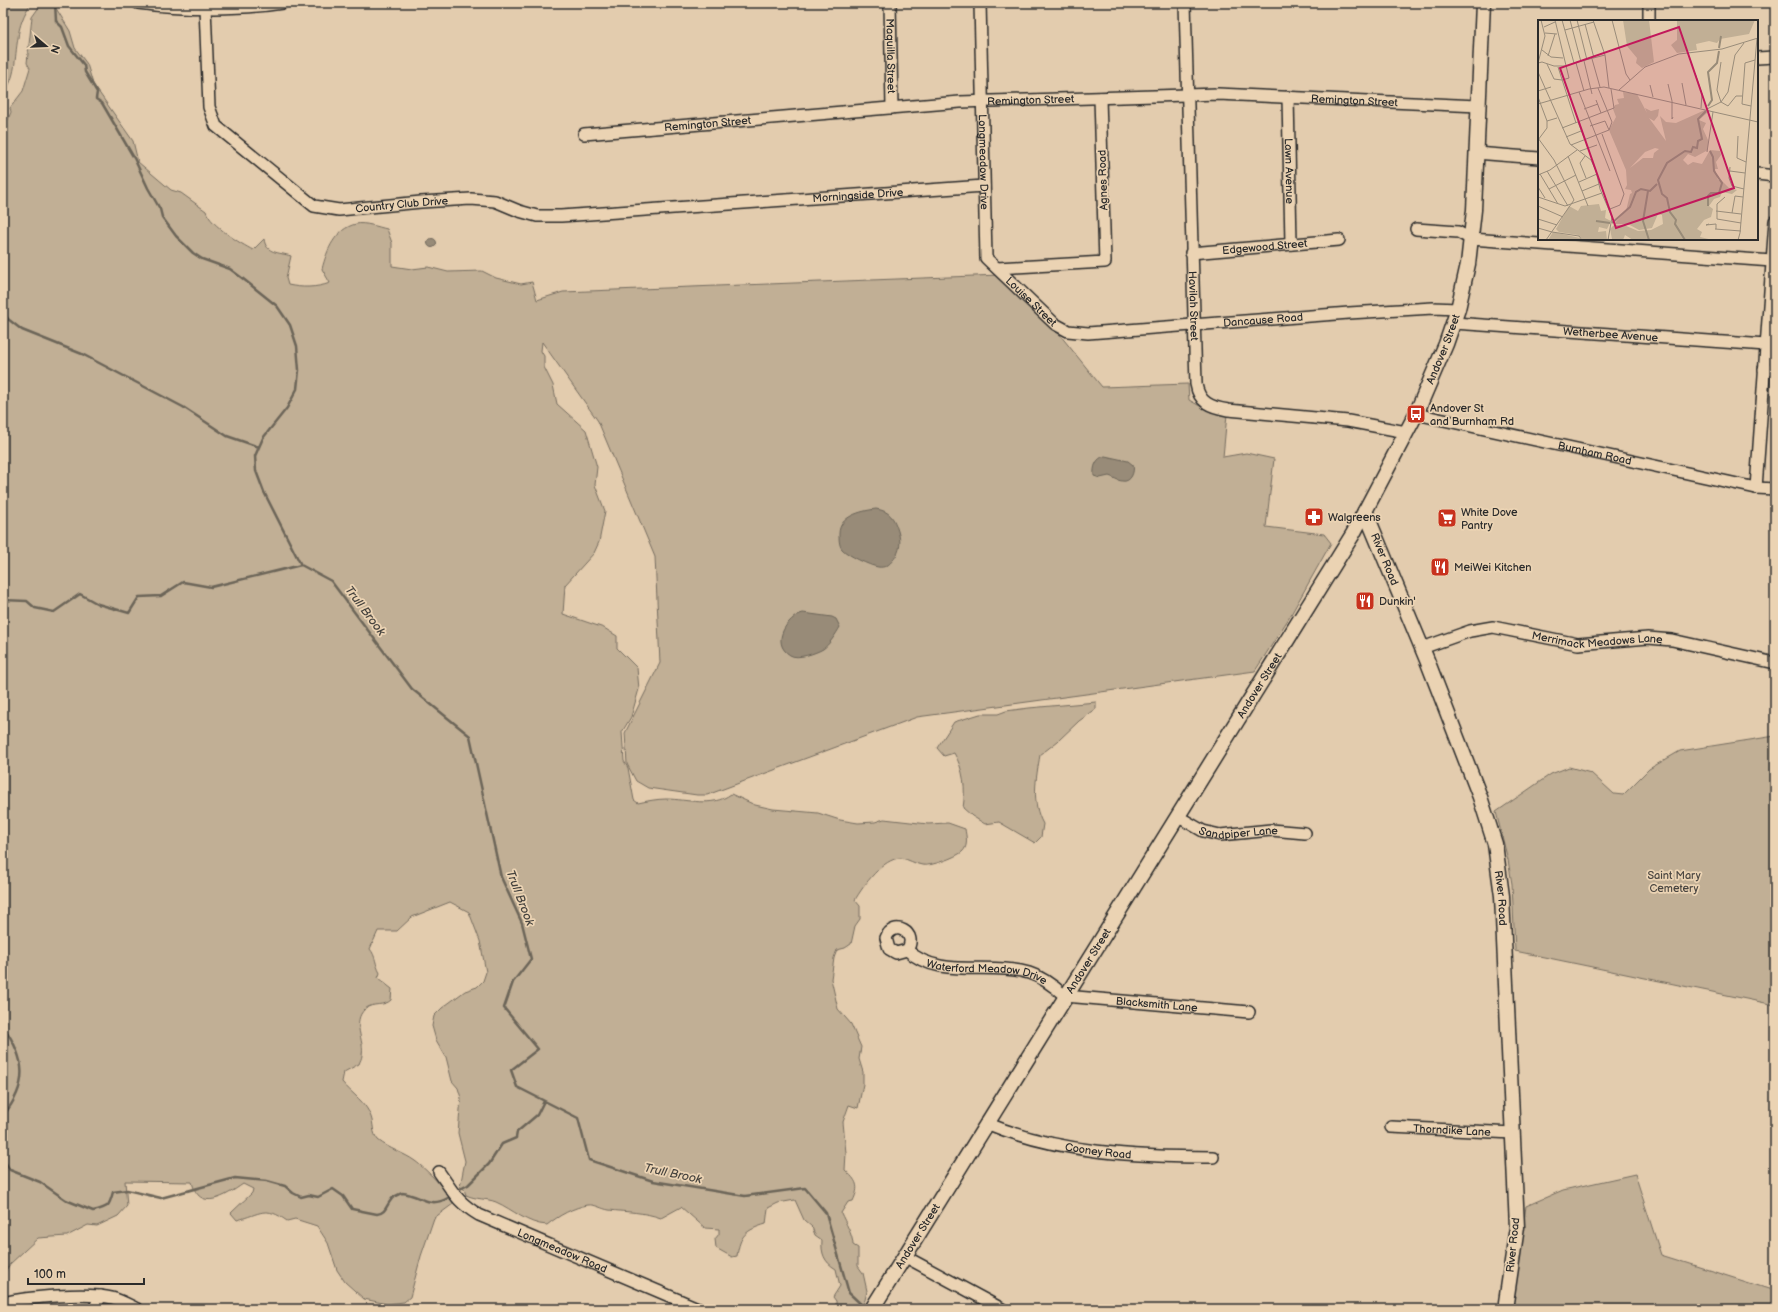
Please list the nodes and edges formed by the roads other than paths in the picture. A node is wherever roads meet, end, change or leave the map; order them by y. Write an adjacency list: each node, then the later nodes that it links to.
1 (138, 3): 8 (street)
2 (282, 3): 8 (street)
3 (890, 3): 17 (street, Maquilla Street)
4 (980, 3): 15 (street, Longmeadow Drive)
5 (1185, 3): 12 (street, Havilah Street)
6 (1483, 3): 16 (main road, Andover Street)
7 (1649, 3): 9 (street)
8 (205, 7): 24 (street, Country Club Drive)
9 (1649, 20)
10 (1775, 57): 11 (street)
11 (1758, 58)
12 (1187, 95): 13 (street, Remington Street); 14 (street, Remington Street); 30 (street, Havilah Street)
13 (1288, 97): 16 (street, Remington Street); 29 (street, Lawn Avenue)
14 (1100, 98): 15 (street, Remington Street); 32 (street, Agnes Road)
15 (982, 102): 17 (street, Remington Street); 23 (street, Longmeadow Drive)
16 (1478, 106): 19 (main road, Andover Street)
17 (892, 108): 18 (street, Remington Street)
18 (584, 134)
19 (1476, 153): 20 (street); 27 (main road, Andover Street)
20 (1538, 158)
21 (1758, 174): 22 (street)
22 (1775, 176)
23 (984, 186): 24 (street, Morningside Drive); 32 (street, Longmeadow Drive)
24 (732, 203)
25 (1775, 221): 31 (street)
26 (1416, 230): 27 (street)
27 (1471, 239): 31 (street); 34 (main road, Andover Street)
28 (1339, 240): 29 (street, Edgewood Street)
29 (1291, 244): 30 (street, Edgewood Street)
30 (1191, 253): 35 (street, Havilah Street)
31 (1772, 260): 33 (street)
32 (997, 268): 36 (street, Louise Street)
33 (1772, 294): 37 (street)
34 (1456, 316): 35 (street, Dancause Road); 37 (street, Wetherbee Avenue); 39 (main road, Andover Street)
35 (1195, 324): 36 (street, Dancause Road); 40 (street, Havilah Street)
36 (1068, 331)
37 (1766, 345): 38 (street)
38 (1770, 370): 41 (street)
39 (1416, 414): 40 (main road, Andover Street); 41 (street, Burnham Road)
40 (1406, 432): 43 (main road, Andover Street)
41 (1756, 488): 42 (street, Burnham Road)
42 (1775, 489)
43 (1365, 511): 44 (main road, River Road); 46 (main road, Andover Street)
44 (1422, 648): 45 (street, Merrimack Meadows Lane); 53 (main road, River Road)
45 (1775, 664)
46 (1177, 816): 47 (street, Sandpiper Lane); 49 (main road, Andover Street)
47 (1305, 833)
48 (907, 950): 49 (street, Waterford Meadow Drive)
49 (1065, 996): 50 (street, Blacksmith Lane); 51 (main road, Andover Street)
50 (1249, 1012)
51 (986, 1123): 54 (street, Cooney Road); 56 (main road, Andover Street)
52 (1391, 1127): 53 (street, Thorndike Lane)
53 (1513, 1133): 64 (main road, River Road)
54 (1213, 1158)
55 (439, 1172): 61 (street, Longmeadow Road)
56 (904, 1256): 62 (main road, Andover Street); 63 (street)
57 (101, 1296): 58 (street); 59 (street); 60 (street)
58 (3, 1303)
59 (94, 1309)
60 (137, 1309)
61 (700, 1309)
62 (872, 1309)
63 (1002, 1309)
64 (1505, 1309)

